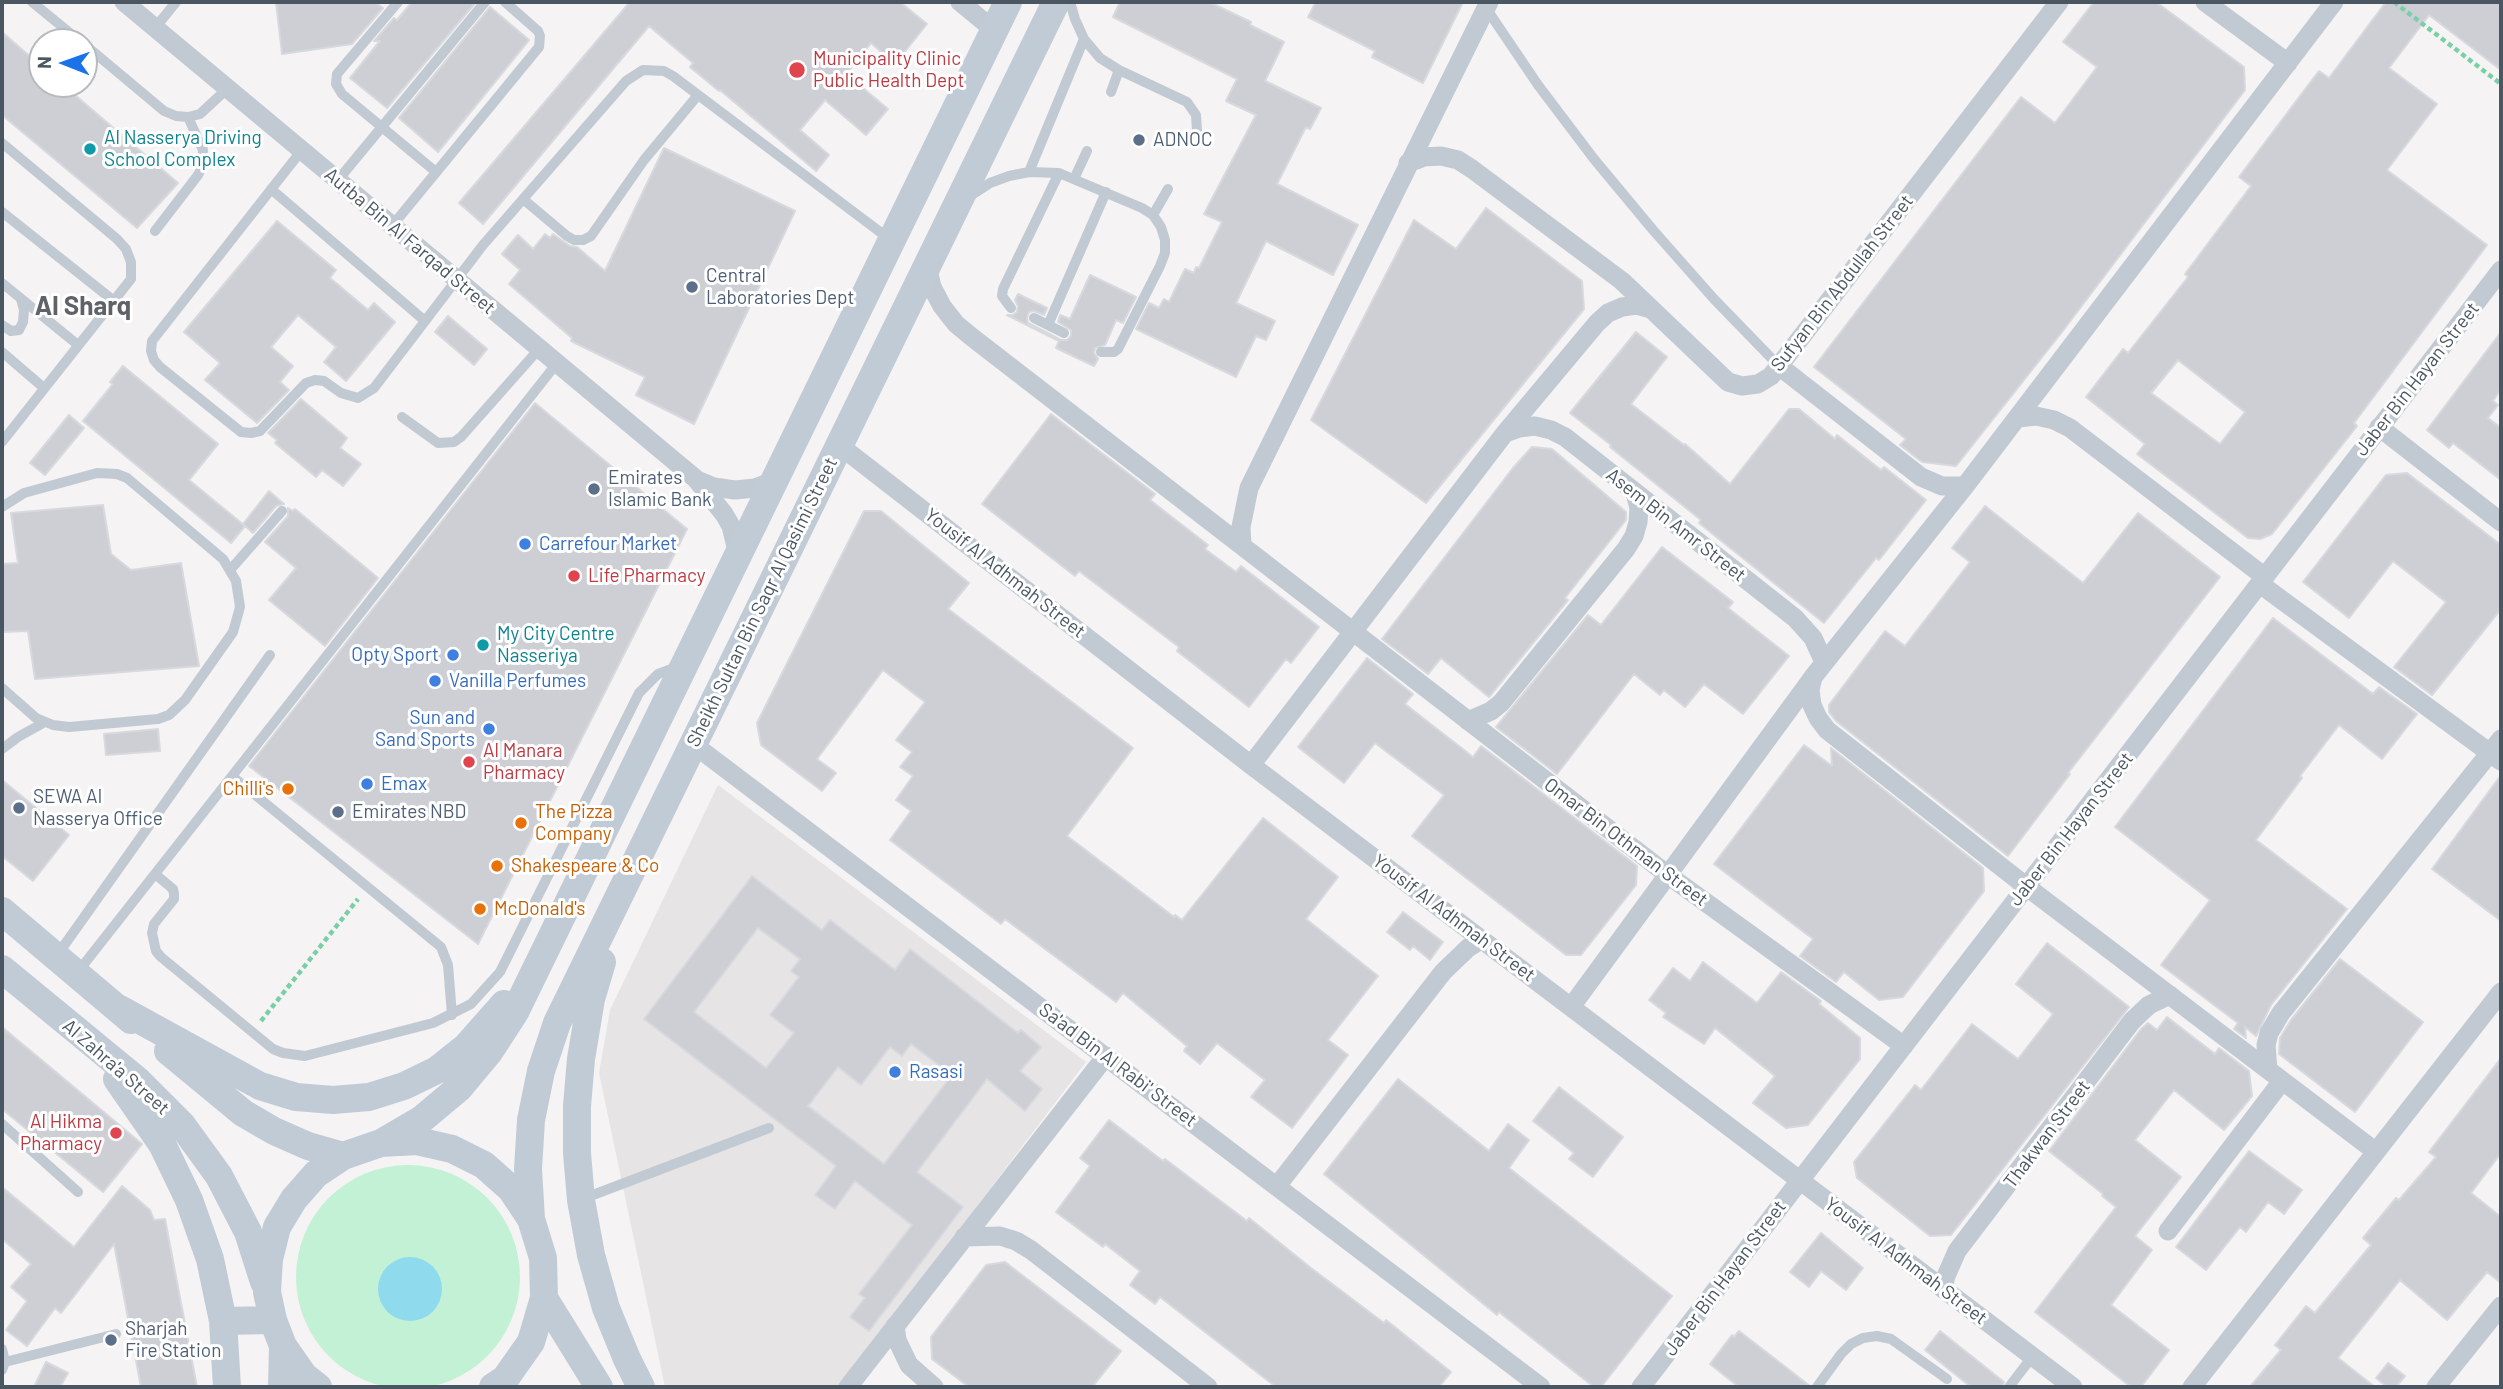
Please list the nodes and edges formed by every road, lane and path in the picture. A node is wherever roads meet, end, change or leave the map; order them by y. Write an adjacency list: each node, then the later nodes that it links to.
1 (32, 2): 17 (lane)
2 (124, 2): 18 (street, Autba Bin Al Farqad Street)
3 (176, 2): 18 (lane)
4 (398, 2): 29 (lane)
5 (485, 2): 29 (lane)
6 (505, 2): 35 (lane)
7 (960, 2): 19 (street)
8 (1008, 2): 19 (main road)
9 (1056, 2): 44 (main road, Sheikh Sultan Bin Saqr Al Qasimi Street)
10 (1070, 2): 20 (lane)
11 (2059, 2): 69 (street, Sufyan Bin Abdullah Street)
12 (2205, 2): 16 (street)
13 (2334, 2): 22 (street)
14 (2394, 2): 24 (path)
15 (1487, 5): 34 (street); 69 (lane)
16 (2234, 10): 22 (street)
17 (64, 28)
18 (155, 28): 25 (street, Autba Bin Al Farqad Street)
19 (994, 30): 49 (main road)
20 (1084, 39): 23 (lane); 36 (lane)
21 (98, 56): 28 (lane)
22 (2288, 63): 72 (street)
23 (1119, 70): 26 (lane); 30 (lane)
24 (2501, 84)
25 (228, 88): 28 (lane); 32 (street, Autba Bin Al Farqad Street)
26 (1111, 92)
27 (698, 95): 43 (lane); 43 (lane); 49 (lane)
28 (188, 117): 48 (lane)
29 (382, 127): 35 (lane); 39 (lane)
30 (1198, 131)
31 (2, 144): 56 (lane)
32 (302, 150): 39 (street, Autba Bin Al Farqad Street); 40 (lane)
33 (1087, 151): 38 (lane)
34 (1408, 163): 58 (street, Sufyan Bin Abdullah Street); 84 (street)
35 (436, 172): 47 (lane)
36 (1029, 172): 37 (lane); 44 (lane)
37 (1059, 173): 38 (lane); 57 (lane)
38 (1074, 179): 42 (lane)
39 (338, 180): 47 (street, Autba Bin Al Farqad Street)
40 (271, 189): 60 (lane); 60 (lane)
41 (1168, 189): 46 (lane)
42 (1106, 192): 46 (lane); 62 (lane)
43 (523, 200): 52 (lane)
44 (956, 207): 50 (main road, Sheikh Sultan Bin Saqr Al Qasimi Street)
45 (2, 212): 56 (lane)
46 (1153, 215): 67 (lane)
47 (392, 226): 52 (street, Autba Bin Al Farqad Street)
48 (155, 231)
49 (891, 241): 78 (main road)
50 (927, 265): 76 (main road, Sheikh Sultan Bin Saqr Al Qasimi Street); 84 (street, Omar Bin Othman Street)
51 (2501, 270): 54 (street, Jaber Bin Hayan Street)
52 (456, 279): 60 (lane); 65 (street, Autba Bin Al Farqad Street)
53 (2, 283): 55 (lane)
54 (2495, 292): 73 (street, Jaber Bin Hayan Street)
55 (21, 299): 61 (lane); 64 (lane)
56 (114, 301): 64 (lane)
57 (1011, 308)
58 (1651, 309): 69 (street, Sufyan Bin Abdullah Street); 74 (street)
59 (1034, 318): 62 (lane)
60 (425, 321)
61 (2, 325)
62 (1048, 325): 63 (lane)
63 (1064, 333)
64 (78, 345): 70 (lane)
65 (539, 349): 68 (street, Autba Bin Al Farqad Street); 71 (lane)
66 (2, 352): 70 (lane)
67 (1101, 352)
68 (557, 363): 77 (street, Autba Bin Al Farqad Street); 99 (lane)
69 (1779, 366): 79 (street)
70 (44, 388): 75 (lane)
71 (402, 416)
72 (2018, 418): 79 (street); 87 (street)
73 (2379, 427): 83 (street); 87 (street, Jaber Bin Hayan Street)
74 (1505, 433): 80 (street, Asem Bin Amr Street); 88 (street)
75 (2, 442)
76 (839, 445): 95 (main road, Sheikh Sultan Bin Saqr Al Qasimi Street); 98 (street, Yousif Al Adhmah Street)
77 (696, 479): 78 (street, Autba Bin Al Farqad Street); 85 (street, Autba Bin Al Farqad Street)
78 (774, 481): 85 (main road)
79 (1965, 486): 91 (street)
80 (1635, 493): 91 (street, Asem Bin Amr Street); 93 (street)
81 (2, 507): 86 (lane)
82 (282, 511): 86 (lane)
83 (2501, 522)
84 (1242, 546): 88 (street, Omar Bin Othman Street)
85 (738, 555): 90 (main road)
86 (231, 569): 94 (lane)
87 (2263, 581): 97 (street); 104 (street, Jaber Bin Hayan Street)
88 (1354, 630): 93 (street, Omar Bin Othman Street); 98 (street)
89 (270, 654): 107 (lane)
90 (684, 666): 108 (main road); 114 (lane)
91 (1818, 670): 101 (street); 104 (street)
92 (2, 688): 94 (lane)
93 (1468, 721): 101 (street, Omar Bin Othman Street)
94 (45, 722): 96 (lane)
95 (693, 744): 102 (main road, Sheikh Sultan Bin Saqr Al Qasimi Street); 118 (street, Sa'ad Bin Al Rabi' Street)
96 (2, 749)
97 (2498, 751): 119 (street)
98 (1251, 765): 106 (street, Yousif Al Adhmah Street)
99 (232, 776): 100 (lane); 103 (lane)
100 (155, 874): 107 (lane); 115 (lane)
101 (1668, 875): 112 (street); 117 (street, Omar Bin Othman Street)
102 (626, 881): 128 (main road); 129 (main road, Sheikh Sultan Bin Saqr Al Qasimi Street)
103 (368, 887): 114 (lane); 115 (path)
104 (2027, 887): 111 (street); 117 (street, Jaber Bin Hayan Street)
105 (2, 911): 107 (main road)
106 (1482, 939): 112 (street, Yousif Al Adhmah Street); 126 (street)
107 (66, 965): 113 (main road)
108 (536, 968): 113 (main road); 122 (main road)
109 (2, 969): 116 (main road, Al Zahra'a Street)
110 (2501, 992): 123 (street)
111 (2170, 995): 119 (street); 132 (street, Thakwan Street)
112 (1571, 1007): 125 (street, Yousif Al Adhmah Street)
113 (118, 1008): 124 (main road)
114 (453, 1015): 115 (lane)
115 (252, 1033)
116 (87, 1041): 133 (main road, Al Zahra'a Street); 136 (main road)
117 (1904, 1046): 125 (street, Jaber Bin Hayan Street)
118 (1106, 1055): 126 (street, Sa'ad Bin Al Rabi' Street); 131 (street)
119 (2275, 1075): 123 (street); 130 (street)
120 (2, 1124): 127 (lane)
121 (769, 1128): 128 (lane)
122 (381, 1143): 124 (main road); 129 (main road)
123 (2375, 1152): 158 (street)
124 (343, 1156): 133 (main road)
125 (1800, 1180): 132 (street, Yousif Al Adhmah Street); 155 (street, Jaber Bin Hayan Street)
126 (1277, 1186): 154 (street, Sa'ad Bin Al Rabi' Street)
127 (78, 1192)
128 (581, 1200): 150 (main road)
129 (531, 1219): 134 (main road)
130 (2168, 1231)
131 (964, 1237): 137 (street); 153 (street)
132 (1943, 1288): 141 (street, Yousif Al Adhmah Street)
133 (267, 1292): 138 (main road)
134 (544, 1297): 148 (main road); 149 (main road)
135 (2501, 1306): 159 (street)
136 (223, 1321): 138 (main road); 145 (main road)
137 (895, 1326): 151 (street); 152 (street)
138 (278, 1333): 146 (main road); 147 (main road)
139 (116, 1334): 142 (lane)
140 (2, 1349): 142 (lane)
141 (2032, 1357): 144 (street, Yousif Al Adhmah Street); 157 (lane)
142 (3, 1366)
143 (1947, 1379): 156 (lane)
144 (2065, 1385)
145 (227, 1387)
146 (282, 1387)
147 (318, 1387)
148 (493, 1387)
149 (599, 1387)
150 (641, 1387)
151 (848, 1387)
152 (934, 1387)
153 (1208, 1387)
154 (1541, 1387)
155 (1641, 1387)
156 (1817, 1387)
157 (2009, 1387)
158 (2192, 1387)
159 (2436, 1387)

